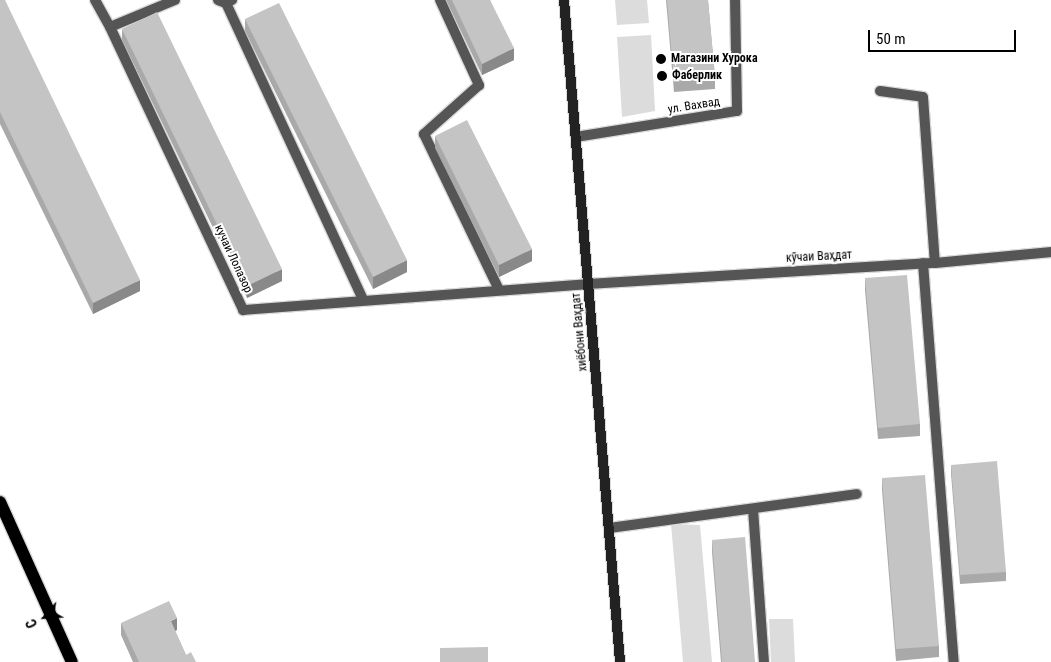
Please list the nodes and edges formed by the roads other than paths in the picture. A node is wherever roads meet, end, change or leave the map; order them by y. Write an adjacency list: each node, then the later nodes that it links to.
1 (95, 0): 7 (street, кучаи Лолазор)
2 (175, 0): 7 (street)
3 (440, 0): 14 (street)
4 (564, 0): 9 (main road, хиёбони Ваҳдат)
5 (735, 0): 9 (street, ул. Вахвад)
6 (226, 1): 15 (street)
7 (110, 27): 15 (street, кучаи Лолазор)
8 (880, 92): 12 (street)
9 (576, 137): 13 (main road, хиёбони Ваҳдат)
10 (1051, 252): 12 (street, кӯчаи Ваҳдат)
11 (923, 263): 12 (street, кӯчаи Ваҳдат); 13 (street, кӯчаи Ваҳдат); 23 (street)
12 (934, 263)
13 (588, 284): 14 (street, кӯчаи Ваҳдат); 19 (main road, хиёбони Ваҳдат)
14 (499, 290): 15 (street, кучаи Лолазор)
15 (363, 300)
16 (857, 494): 18 (street)
17 (0, 502): 20 (main road)
18 (753, 509): 19 (street); 22 (street)
19 (609, 528): 21 (main road, хиёбони Ваҳдат)
20 (72, 662)
21 (620, 662)
22 (764, 662)
23 (954, 662)

